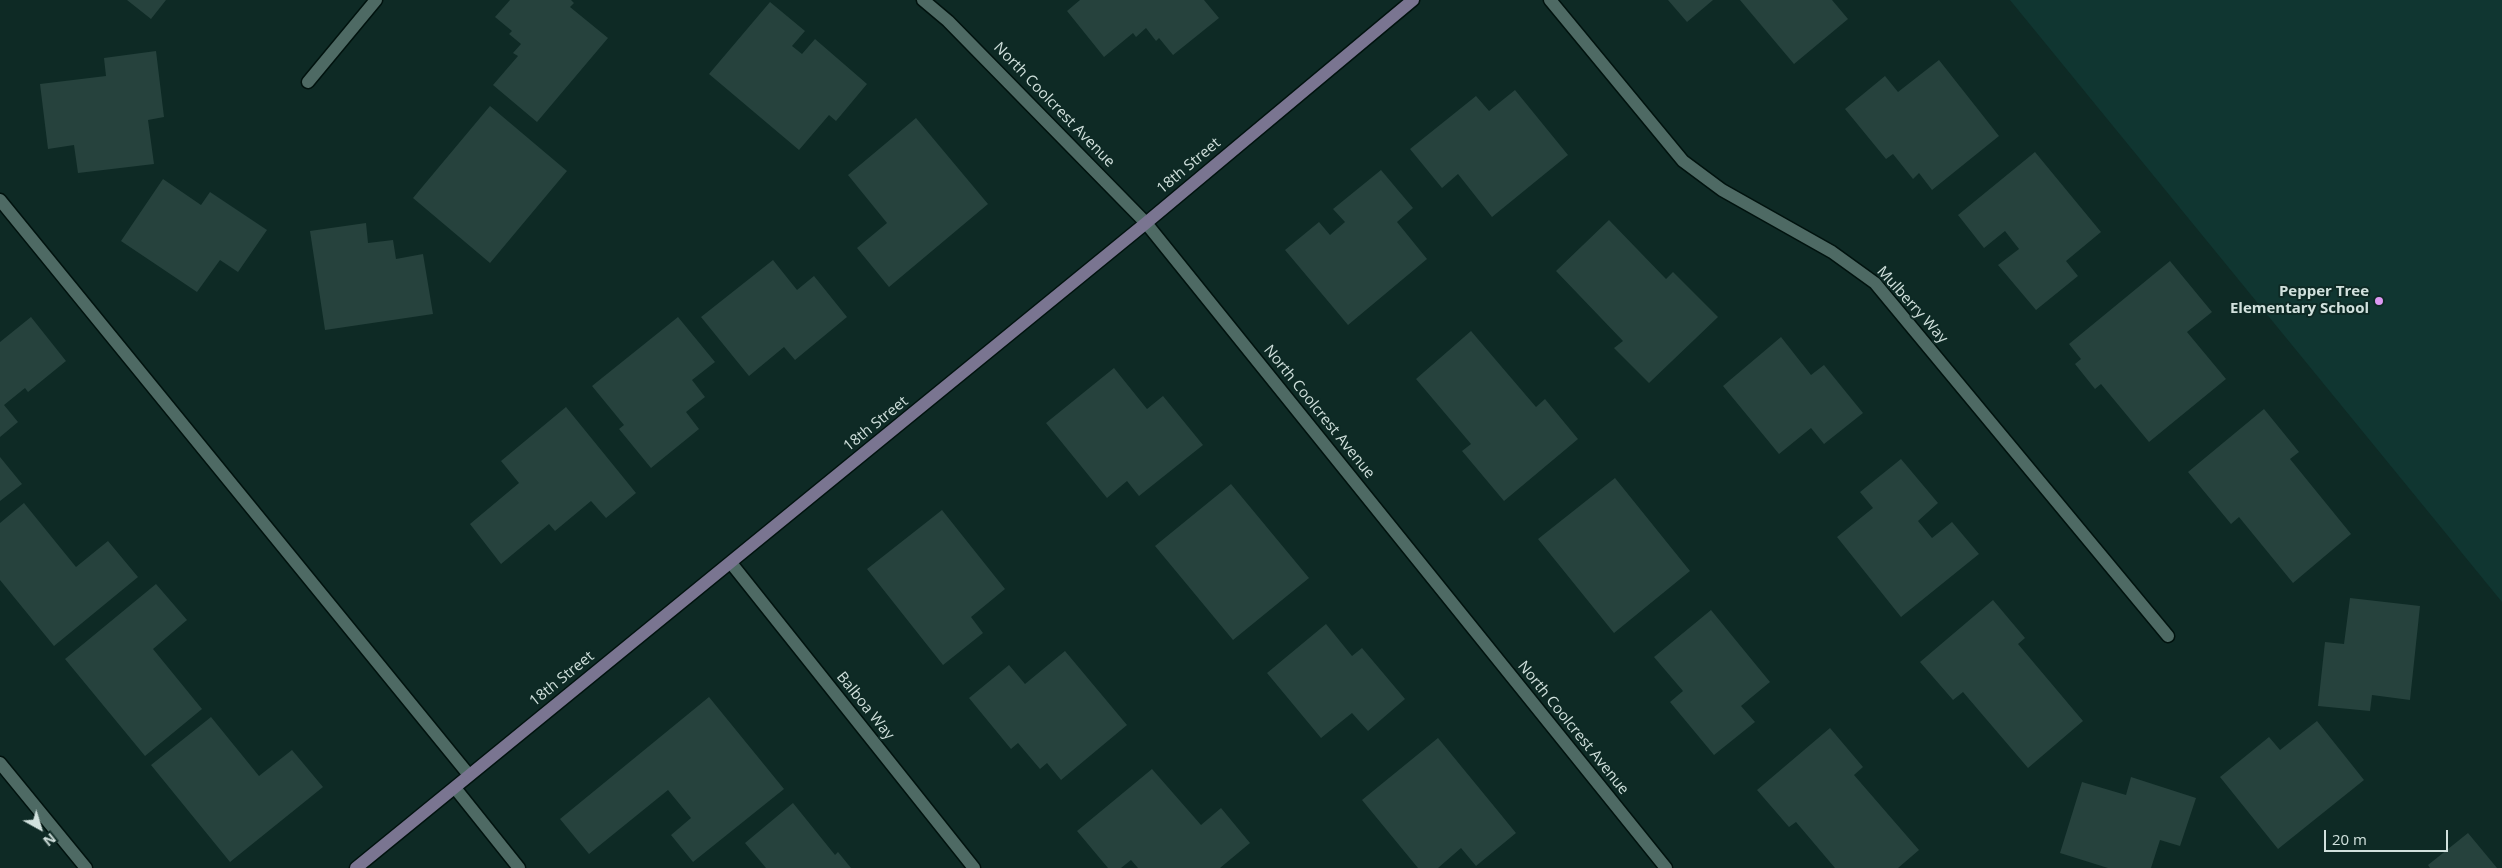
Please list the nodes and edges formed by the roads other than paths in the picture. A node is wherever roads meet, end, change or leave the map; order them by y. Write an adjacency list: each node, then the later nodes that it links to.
1 (376, 0): 5 (street)
2 (923, 0): 7 (street, North Coolcrest Avenue)
3 (1413, 0): 7 (main road, 18th Street)
4 (1550, 0): 9 (street, Mulberry Way)
5 (308, 82)
6 (0, 200): 11 (street)
7 (1146, 223): 8 (main road, 18th Street); 17 (street, North Coolcrest Avenue)
8 (731, 564): 11 (main road, 18th Street); 16 (street, Balboa Way)
9 (2168, 636)
10 (0, 763): 13 (street)
11 (470, 776): 12 (main road, 18th Street)
12 (455, 788): 14 (main road, 18th Street); 15 (street)
13 (86, 868)
14 (356, 868)
15 (519, 868)
16 (974, 868)
17 (1666, 868)

